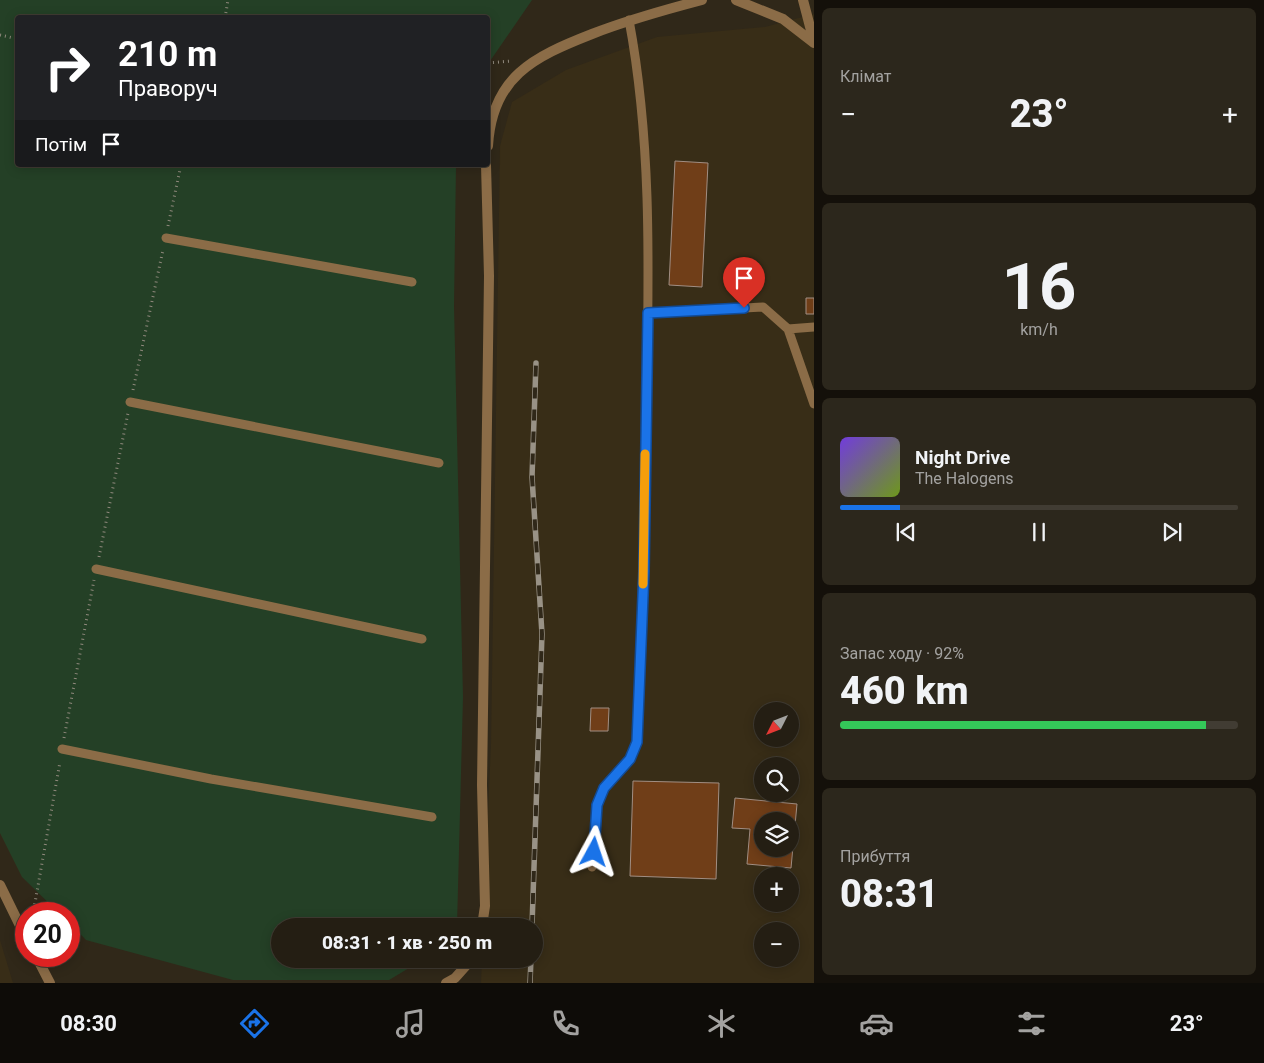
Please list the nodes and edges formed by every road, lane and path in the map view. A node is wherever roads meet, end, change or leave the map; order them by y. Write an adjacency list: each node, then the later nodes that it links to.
1 (228, 0): 5 (path)
2 (702, 0): 6 (street)
3 (736, 0): 9 (street)
4 (803, 0): 9 (street)
5 (226, 15)
6 (629, 20): 10 (street); 15 (lane)
7 (0, 35): 8 (path)
8 (15, 38)
9 (814, 43)
10 (490, 134)
11 (181, 167): 13 (path)
12 (486, 167): 29 (street)
13 (166, 238): 14 (lane); 18 (path)
14 (412, 282)
15 (648, 313): 17 (lane); 25 (lane)
16 (814, 327): 17 (lane)
17 (788, 329): 19 (lane)
18 (130, 402): 20 (lane); 21 (path)
19 (814, 404)
20 (439, 463)
21 (96, 569): 22 (lane); 23 (path)
22 (422, 640)
23 (62, 748): 24 (lane); 27 (path)
24 (432, 818)
25 (592, 867)
26 (0, 884): 28 (street)
27 (35, 902)
28 (15, 915)
29 (483, 918)
30 (42, 967): 32 (street)
31 (464, 968): 33 (street)
32 (50, 983)
33 (446, 983)

